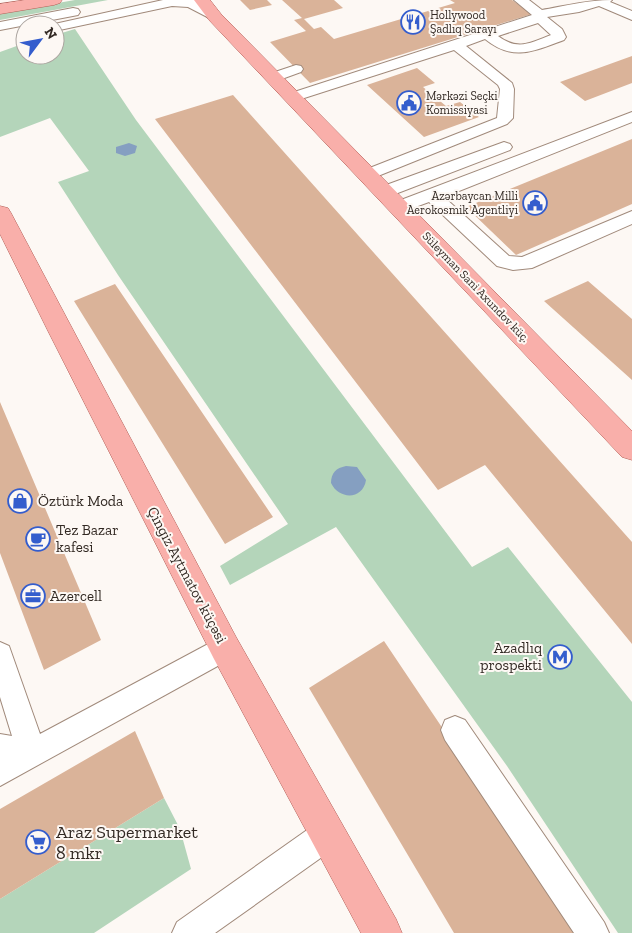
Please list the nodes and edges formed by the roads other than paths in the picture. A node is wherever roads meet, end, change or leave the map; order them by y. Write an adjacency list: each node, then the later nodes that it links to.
1 (54, 0): 6 (main road)
2 (129, 0): 10 (street)
3 (521, 0): 7 (street)
4 (603, 1): 7 (street); 8 (street)
5 (209, 8): 9 (street); 16 (main road, Süleyman Sani Axundov küç.)
6 (0, 9)
7 (539, 15): 11 (street); 11 (street)
8 (632, 16)
9 (65, 25)
10 (0, 26)
11 (487, 34): 14 (street)
12 (15, 36): 13 (street)
13 (0, 40)
14 (455, 44): 17 (street); 20 (street)
15 (296, 70): 16 (street)
16 (274, 77): 17 (main road, Süleyman Sani Axundov küç.)
17 (293, 97): 20 (main road, Süleyman Sani Axundov küç.)
18 (632, 116): 22 (street)
19 (504, 147): 21 (street)
20 (368, 175): 21 (main road, Süleyman Sani Axundov küç.)
21 (384, 192): 23 (main road, Süleyman Sani Axundov küç.)
22 (432, 194): 23 (street); 25 (street)
23 (399, 207): 26 (main road, Süleyman Sani Axundov küç.)
24 (0, 213): 27 (main road, Çingiz Aytmatov küçəsi)
25 (632, 217)
26 (632, 449)
27 (225, 648): 31 (street); 33 (main road, Çingiz Aytmatov küçəsi)
28 (0, 655): 31 (street)
29 (455, 730): 36 (street)
30 (0, 748): 31 (street)
31 (32, 754): 32 (street)
32 (0, 772)
33 (328, 834): 34 (street); 35 (main road, Çingiz Aytmatov küçəsi)
34 (188, 933)
35 (382, 933)
36 (593, 933)

